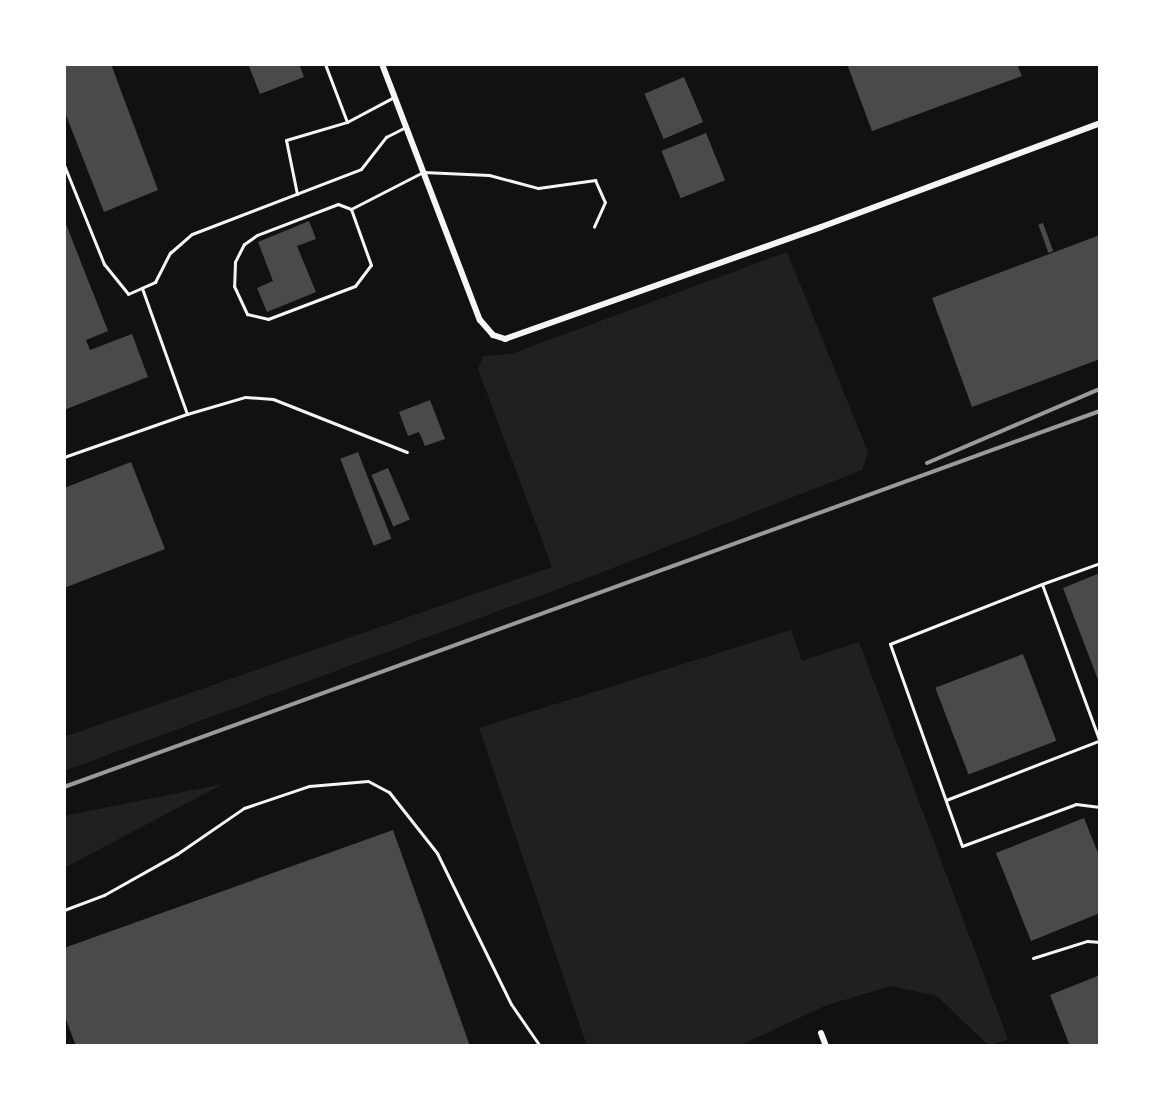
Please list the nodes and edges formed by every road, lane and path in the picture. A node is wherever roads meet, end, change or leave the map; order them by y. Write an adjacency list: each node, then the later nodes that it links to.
1 (325, 64): 4 (lane)
2 (382, 64): 3 (street)
3 (394, 97): 4 (lane); 6 (street)
4 (347, 122): 9 (lane)
5 (1100, 123): 8 (street)
6 (406, 127): 8 (street); 9 (lane)
7 (64, 165): 12 (lane)
8 (423, 172): 10 (lane); 11 (lane)
9 (297, 194): 12 (lane)
10 (351, 209): 10 (lane)
11 (594, 227)
12 (142, 288): 13 (lane)
13 (187, 414): 14 (lane); 15 (lane)
14 (407, 452)
15 (64, 457)
16 (1100, 563): 17 (lane)
17 (1042, 584): 18 (lane); 19 (lane)
18 (1099, 742): 19 (lane)
19 (946, 800): 20 (lane)
20 (1100, 807)
21 (64, 910): 25 (lane)
22 (1100, 942): 23 (lane)
23 (1033, 958)
24 (821, 1033): 26 (street)
25 (540, 1046)
26 (826, 1046)

